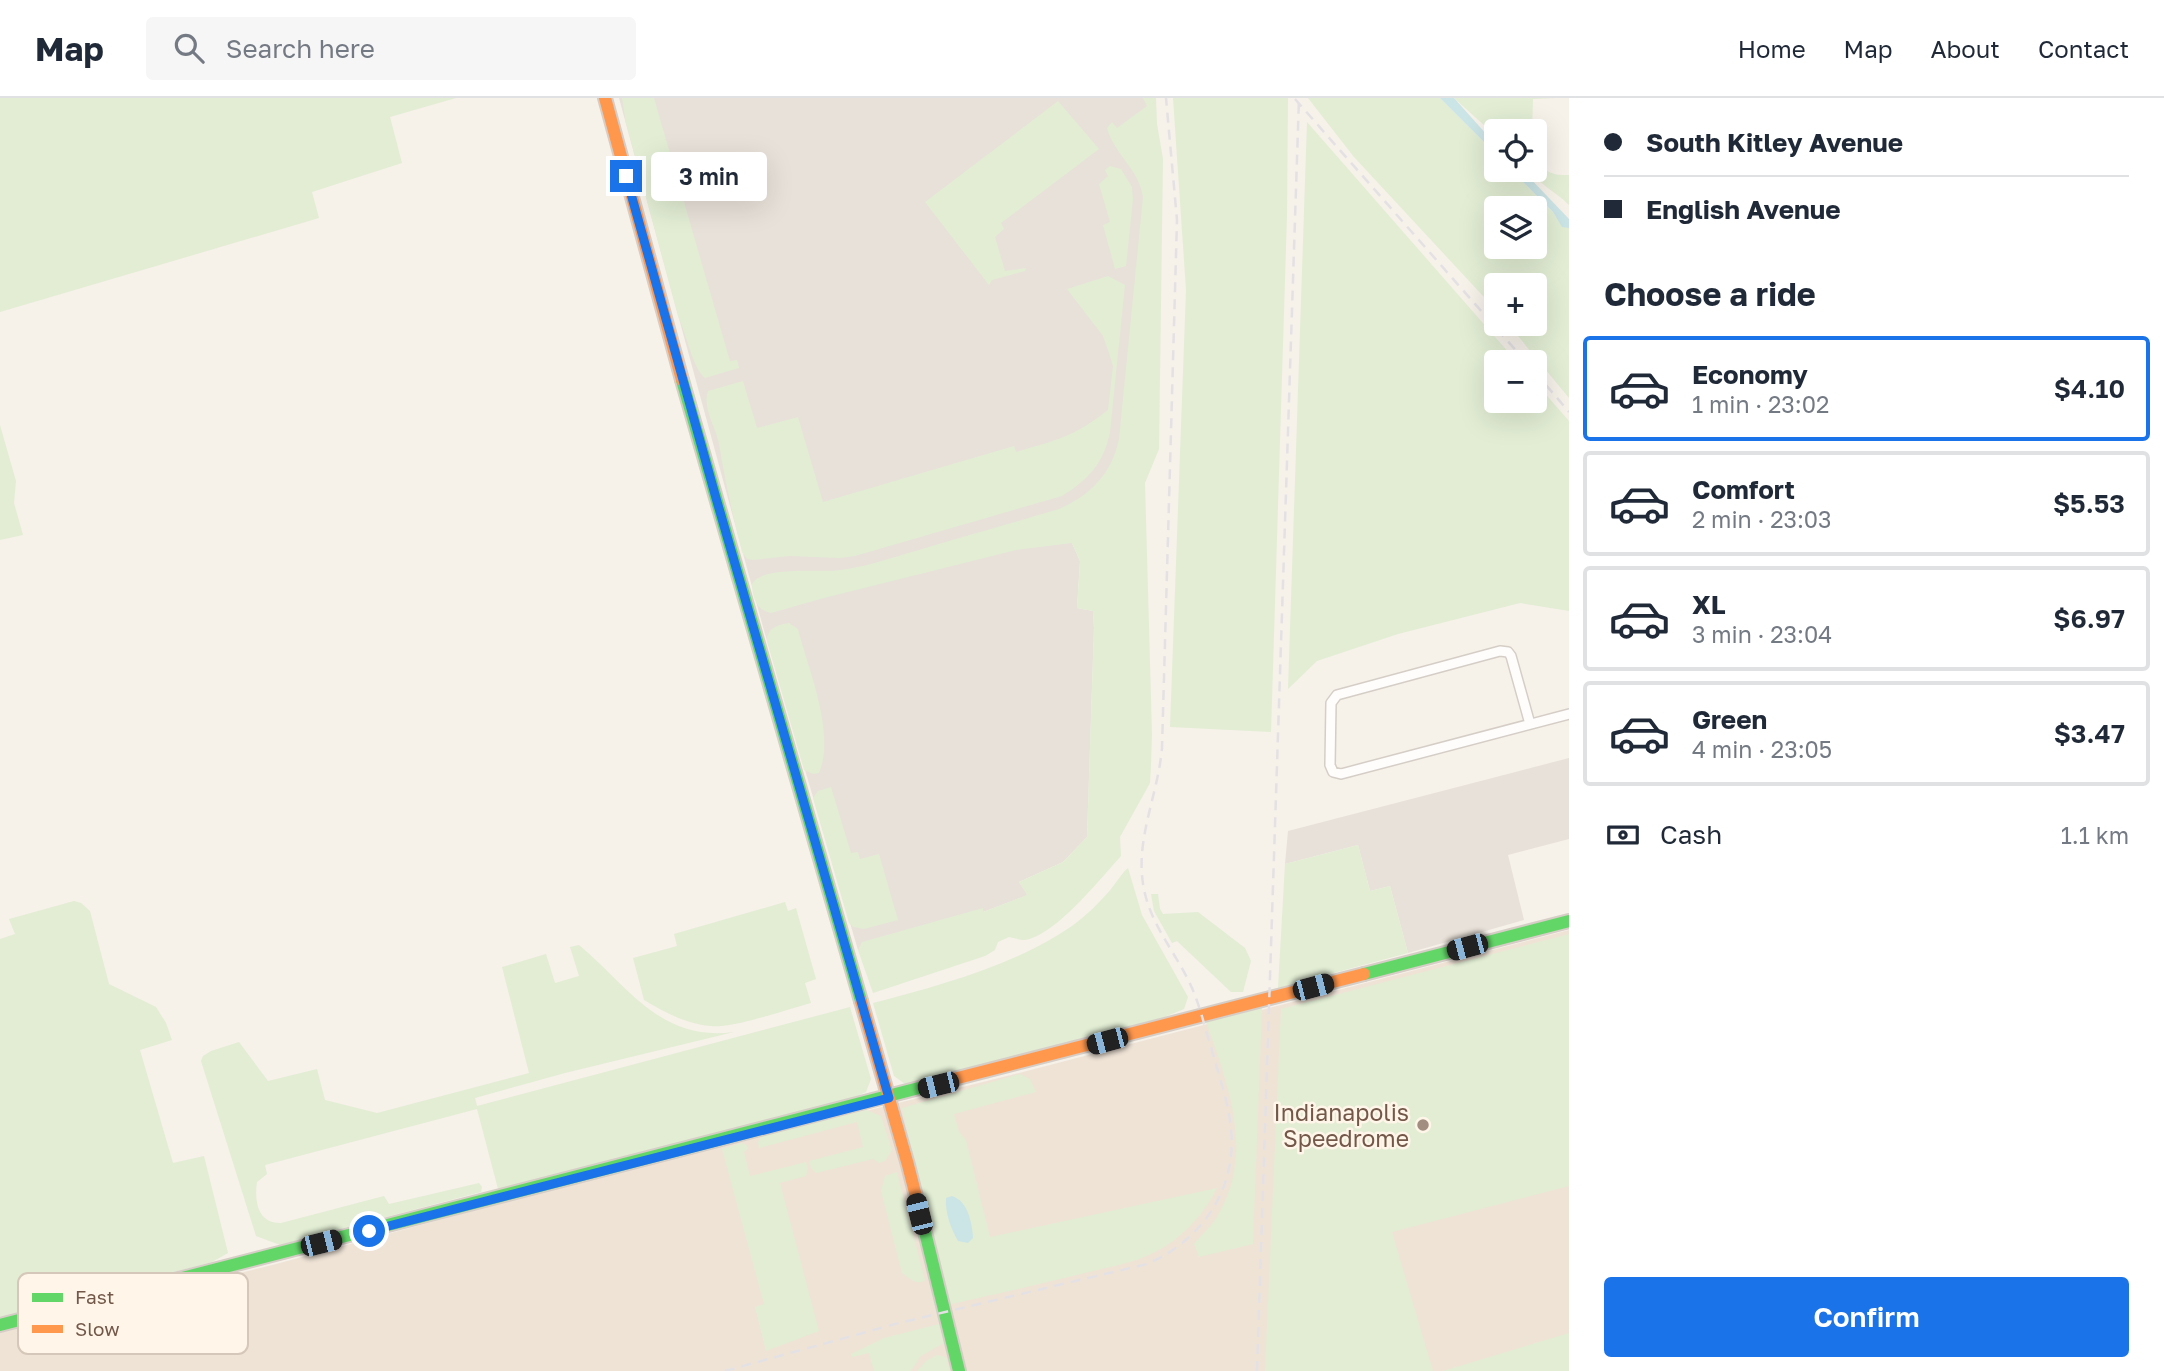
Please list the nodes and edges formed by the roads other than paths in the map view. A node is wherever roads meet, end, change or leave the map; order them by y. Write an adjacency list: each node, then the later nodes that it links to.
1 (605, 98): 5 (street)
2 (1569, 714): 3 (street)
3 (1530, 724): 3 (street)
4 (1569, 921): 5 (street)
5 (889, 1098): 6 (street); 9 (street)
6 (204, 1273)
7 (18, 1320): 8 (street)
8 (0, 1325)
9 (959, 1371)

